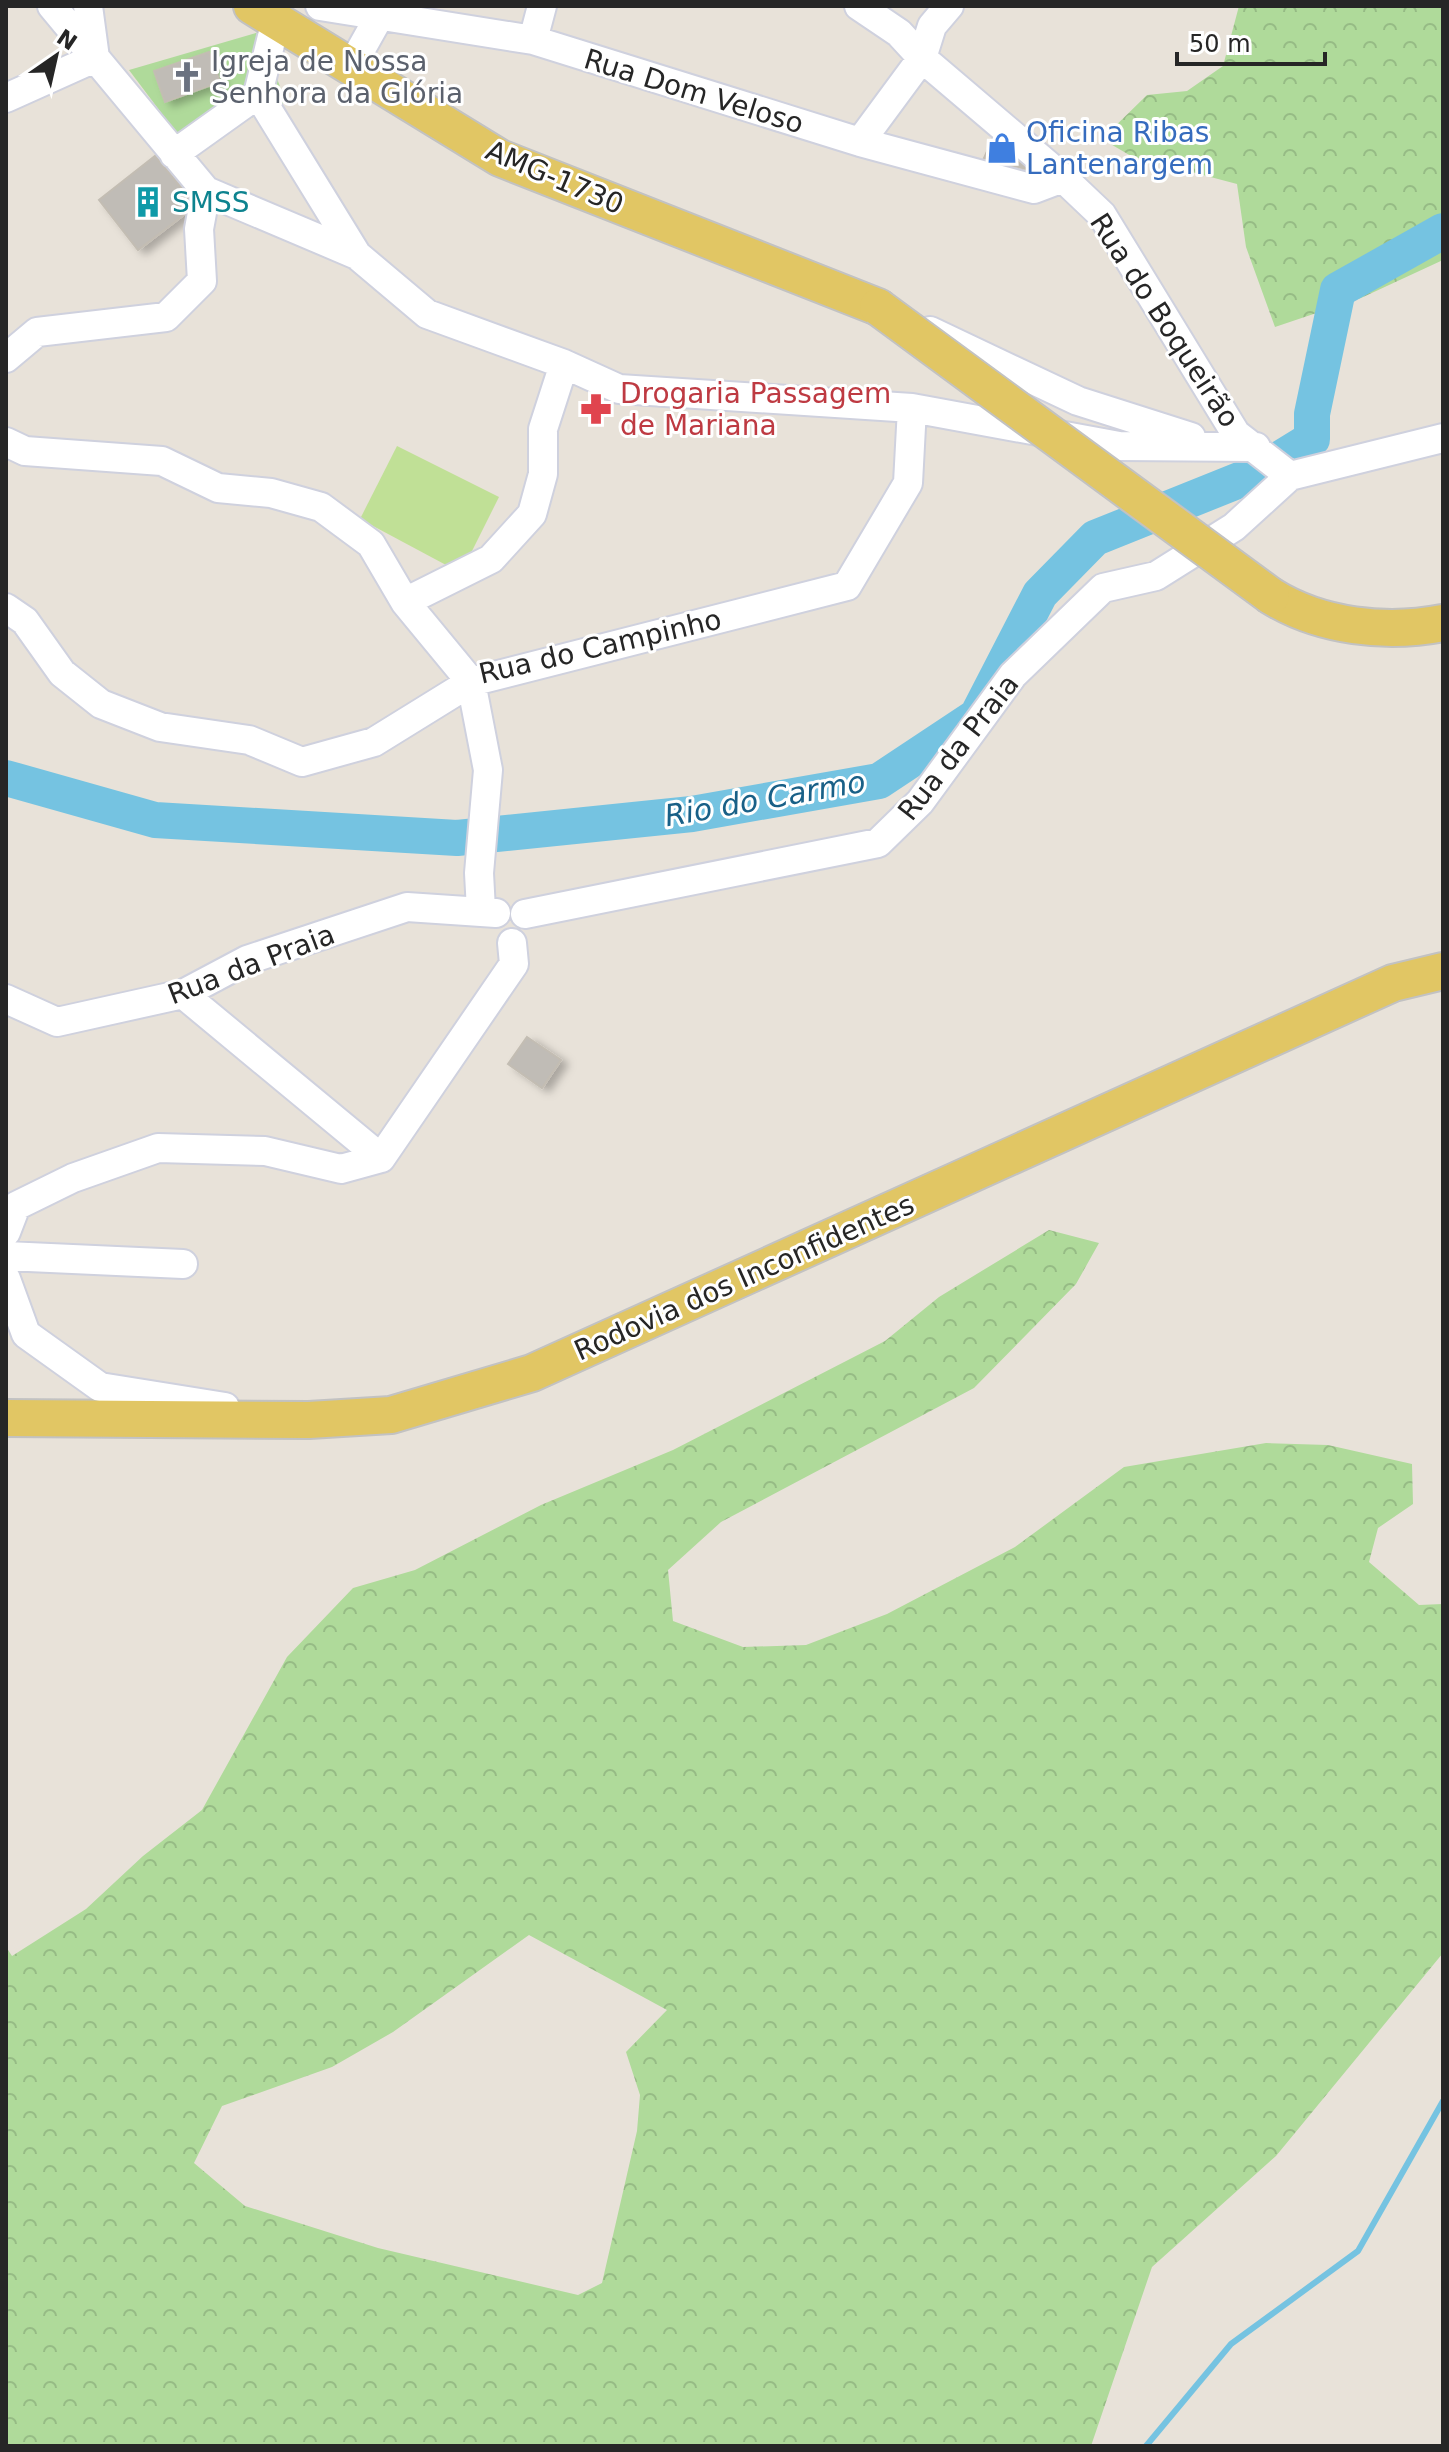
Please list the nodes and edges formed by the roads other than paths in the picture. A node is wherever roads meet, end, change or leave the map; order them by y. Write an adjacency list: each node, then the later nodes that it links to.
1 (52, 6): 9 (street)
2 (88, 6): 9 (street)
3 (320, 6): 7 (street, Rua Dom Veloso)
4 (859, 6): 10 (street, Rua do Boqueirão)
5 (949, 6): 10 (street)
6 (264, 13): 11 (main road, AMG-1730); 12 (street)
7 (379, 17): 8 (street, Rua Dom Veloso); 11 (street)
8 (531, 19): 14 (street, Rua Dom Veloso)
9 (95, 58): 13 (street); 15 (street)
10 (922, 58): 14 (street); 16 (street, Rua do Boqueirão)
11 (351, 67): 19 (main road, AMG-1730)
12 (258, 94): 15 (street); 18 (street)
13 (6, 98)
14 (860, 142): 16 (street, Rua Dom Veloso)
15 (174, 154): 17 (street)
16 (1063, 178): 26 (street, Rua do Boqueirão)
17 (206, 191): 18 (street); 20 (street)
18 (357, 255): 21 (street)
19 (878, 307): 25 (street); 30 (main road, AMG-1730, bridge)
20 (6, 358)
21 (564, 364): 22 (street); 28 (street)
22 (912, 408): 25 (street); 31 (street, Rua do Campinho)
23 (1443, 438): 27 (street)
24 (6, 442): 28 (street, Rua do Campinho)
25 (1217, 445): 26 (street)
26 (1256, 447): 27 (street, Rua do Boqueirão)
27 (1290, 476): 32 (street, Rua da Praia)
28 (405, 602): 31 (street, Rua do Campinho)
29 (7, 608): 31 (street)
30 (1443, 623)
31 (471, 682): 32 (street)
32 (501, 913): 34 (street, Rua da Praia); 36 (street)
33 (1443, 971): 42 (main road, Rodovia dos Inconfidentes)
34 (183, 994): 35 (street, Rua da Praia); 36 (street)
35 (6, 999)
36 (381, 1158): 37 (street)
37 (6, 1232)
38 (6, 1256): 39 (street)
39 (183, 1264)
40 (6, 1279): 42 (street)
41 (6, 1418): 42 (main road, Rodovia dos Inconfidentes)
42 (309, 1420)

